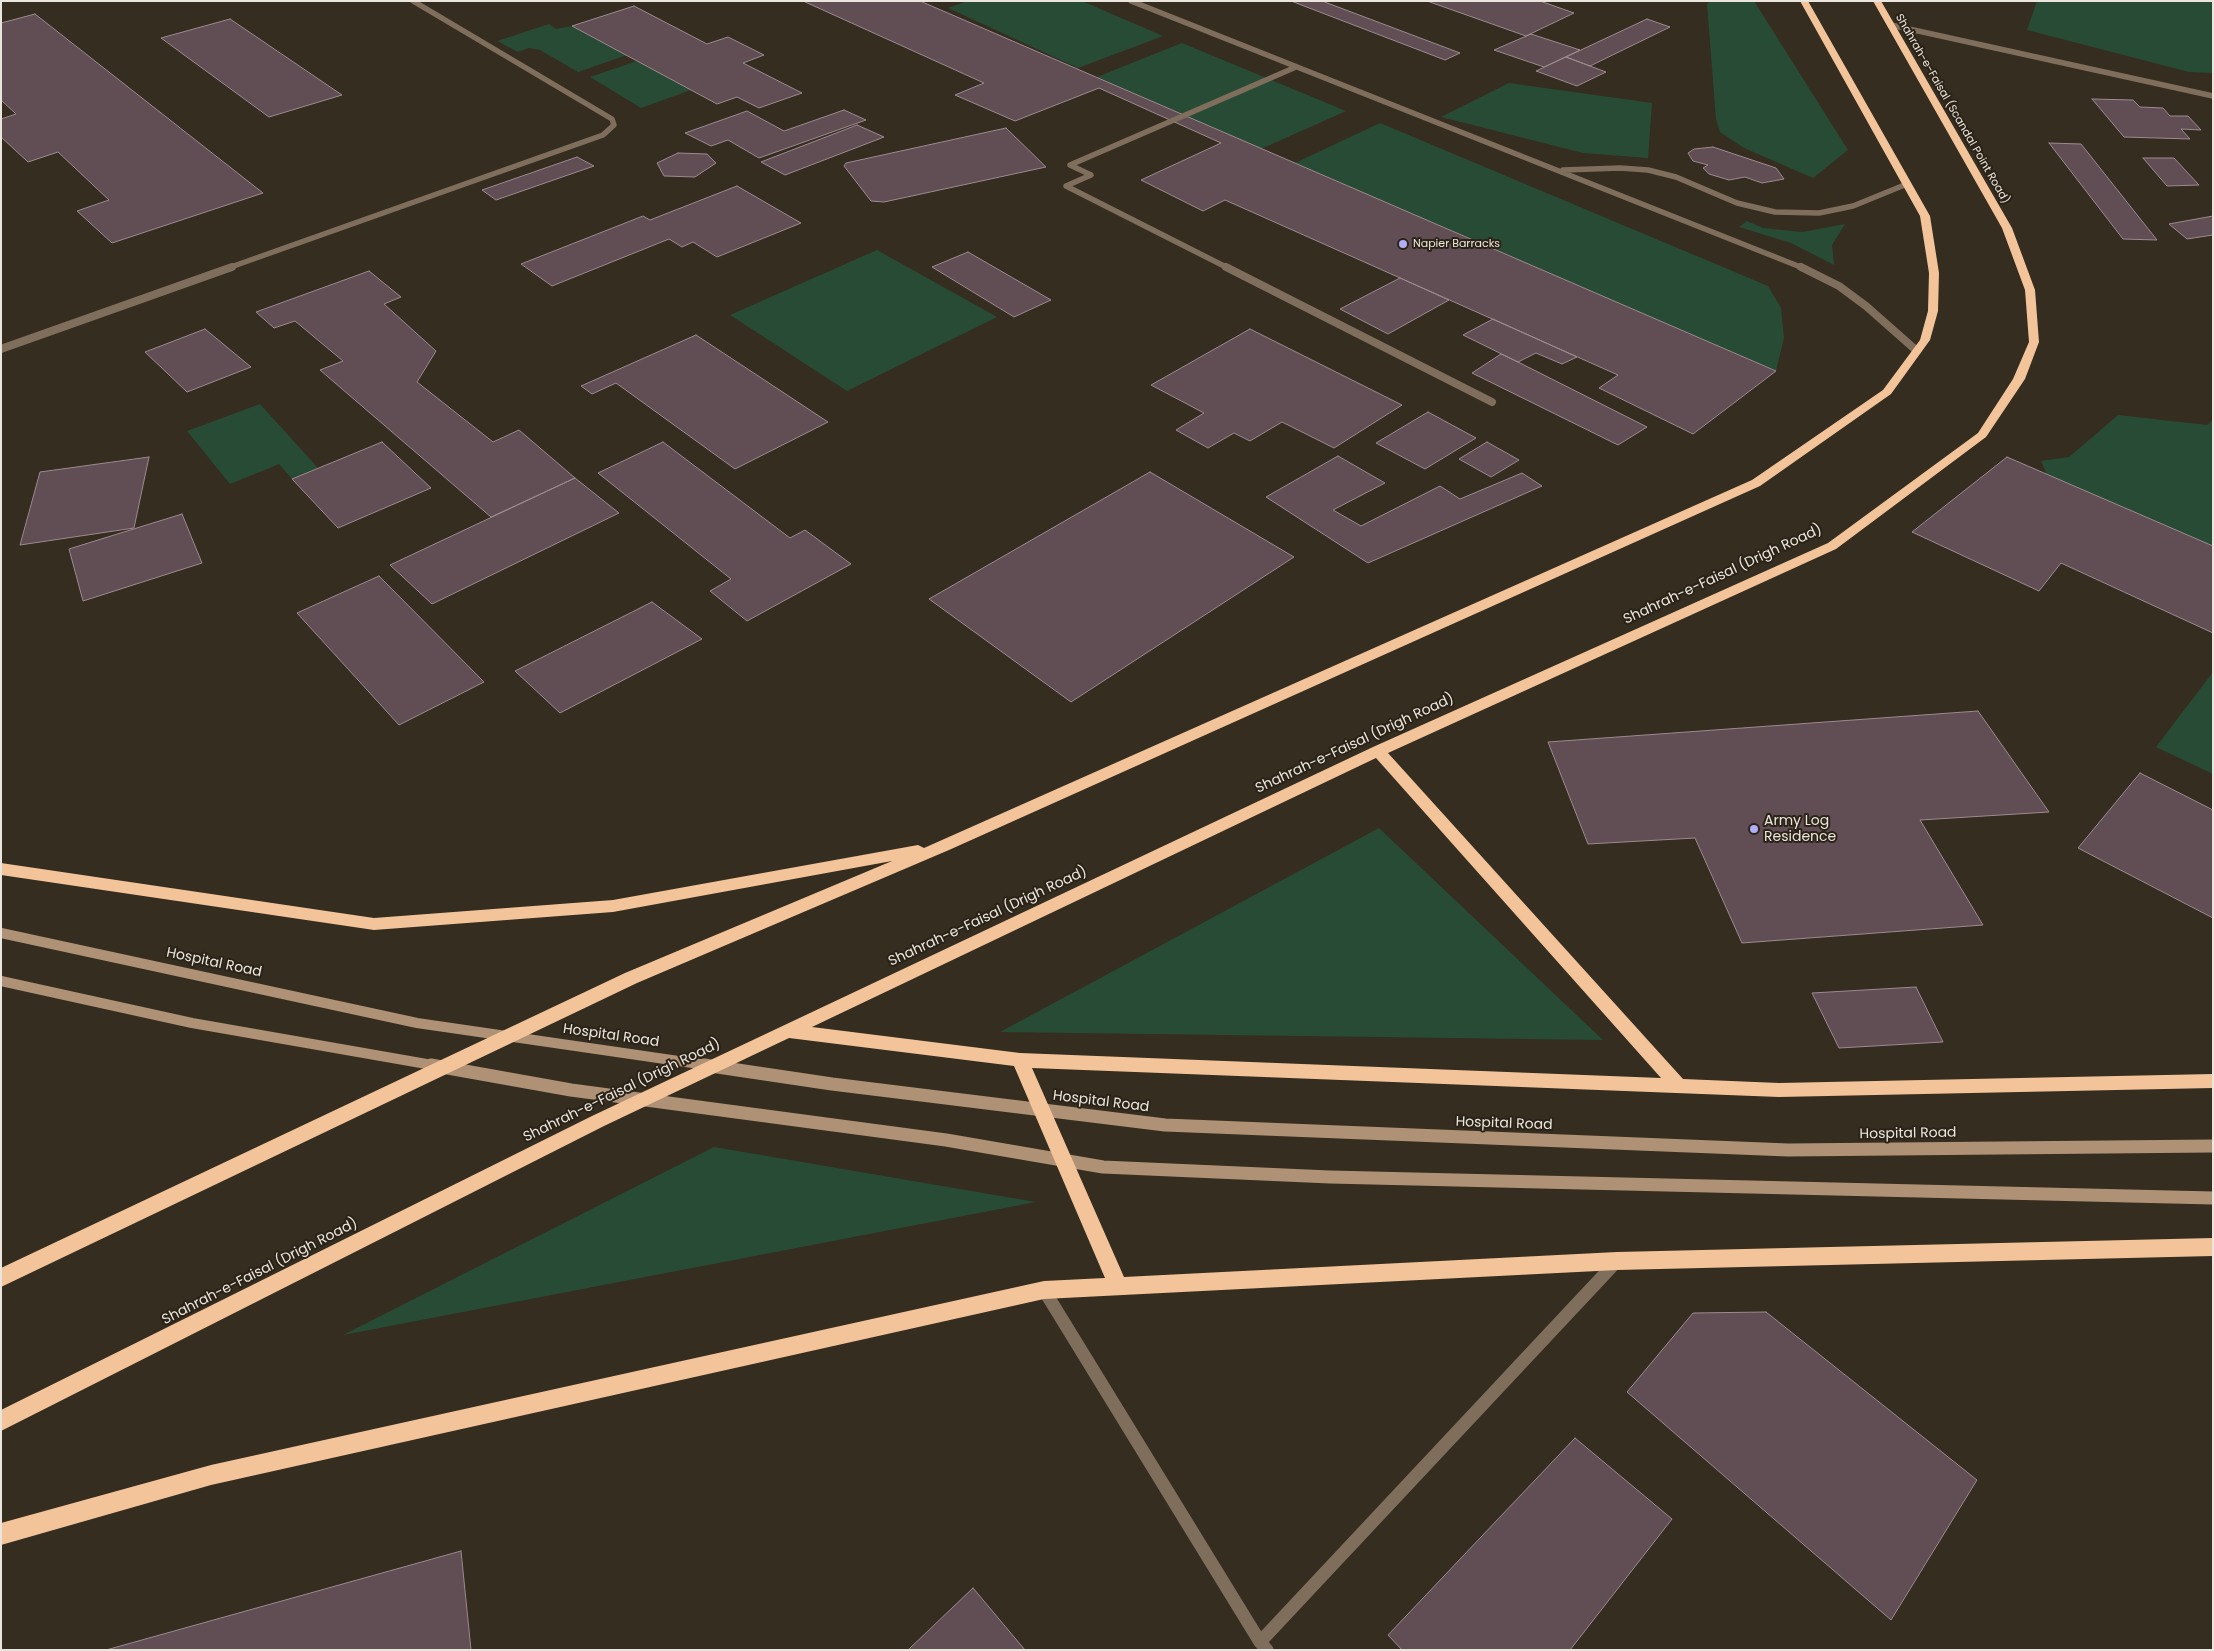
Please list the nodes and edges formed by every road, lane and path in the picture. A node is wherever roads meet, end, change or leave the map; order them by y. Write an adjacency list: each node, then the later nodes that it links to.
1 (413, 1): 10 (lane)
2 (1131, 1): 6 (lane)
3 (1804, 1): 9 (highway)
4 (1877, 1): 5 (highway, Shahrah-e-Faisal (Scandal Point Road))
5 (1891, 25): 7 (lane); 13 (highway, Shahrah-e-Faisal (Scandal Point Road))
6 (1296, 67): 8 (lane); 12 (lane)
7 (2213, 96)
8 (1559, 170): 9 (lane); 11 (lane)
9 (1907, 184): 11 (highway)
10 (1, 349)
11 (1917, 351): 15 (highway)
12 (1492, 402)
13 (1982, 434): 14 (highway, Shahrah-e-Faisal (Drigh Road))
14 (1378, 752): 19 (highway, Shahrah-e-Faisal (Drigh Road)); 22 (highway)
15 (944, 846): 16 (highway); 27 (highway)
16 (1, 869)
17 (1, 933): 23 (main road, Hospital Road)
18 (1, 981): 24 (main road)
19 (788, 1031): 20 (highway); 30 (highway, Shahrah-e-Faisal (Drigh Road))
20 (1020, 1060): 22 (highway); 28 (highway)
21 (2213, 1081): 22 (highway)
22 (1680, 1086)
23 (2213, 1146)
24 (2213, 1198)
25 (2213, 1247): 26 (highway)
26 (1617, 1261): 28 (highway); 32 (lane)
27 (1, 1278)
28 (1118, 1286): 29 (highway)
29 (1044, 1290): 31 (highway); 32 (lane)
30 (1, 1421)
31 (1, 1534)
32 (1264, 1646)

